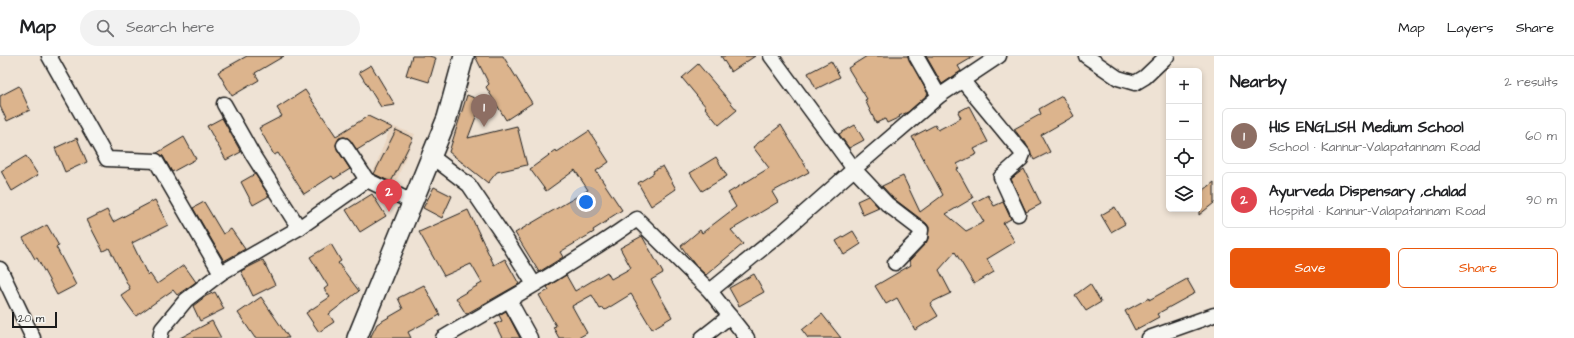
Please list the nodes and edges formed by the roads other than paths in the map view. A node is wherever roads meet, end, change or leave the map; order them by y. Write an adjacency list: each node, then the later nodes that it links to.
1 (49, 56): 20 (street)
2 (464, 56): 12 (main road)
3 (771, 56): 13 (street)
4 (916, 56): 9 (street)
5 (999, 56): 8 (street)
6 (1086, 56): 7 (street)
7 (1167, 56)
8 (962, 80): 9 (street); 16 (street)
9 (939, 96): 13 (street)
10 (224, 104): 17 (street)
11 (344, 144): 14 (street)
12 (431, 156): 15 (main road); 21 (street)
13 (854, 169): 18 (street); 22 (street)
14 (367, 180): 15 (street); 17 (street)
15 (412, 202): 29 (main road)
16 (1018, 214)
17 (299, 228): 20 (street)
18 (895, 263)
19 (0, 269): 27 (street)
20 (221, 274): 28 (street)
21 (534, 284): 22 (street); 23 (street)
22 (710, 290): 25 (street)
23 (509, 300): 30 (street); 31 (street)
24 (1214, 315): 26 (street)
25 (730, 316): 32 (street); 33 (street)
26 (1169, 335): 34 (street)
27 (33, 338)
28 (160, 338)
29 (356, 338)
30 (443, 338)
31 (530, 338)
32 (702, 338)
33 (747, 338)
34 (1149, 338)

